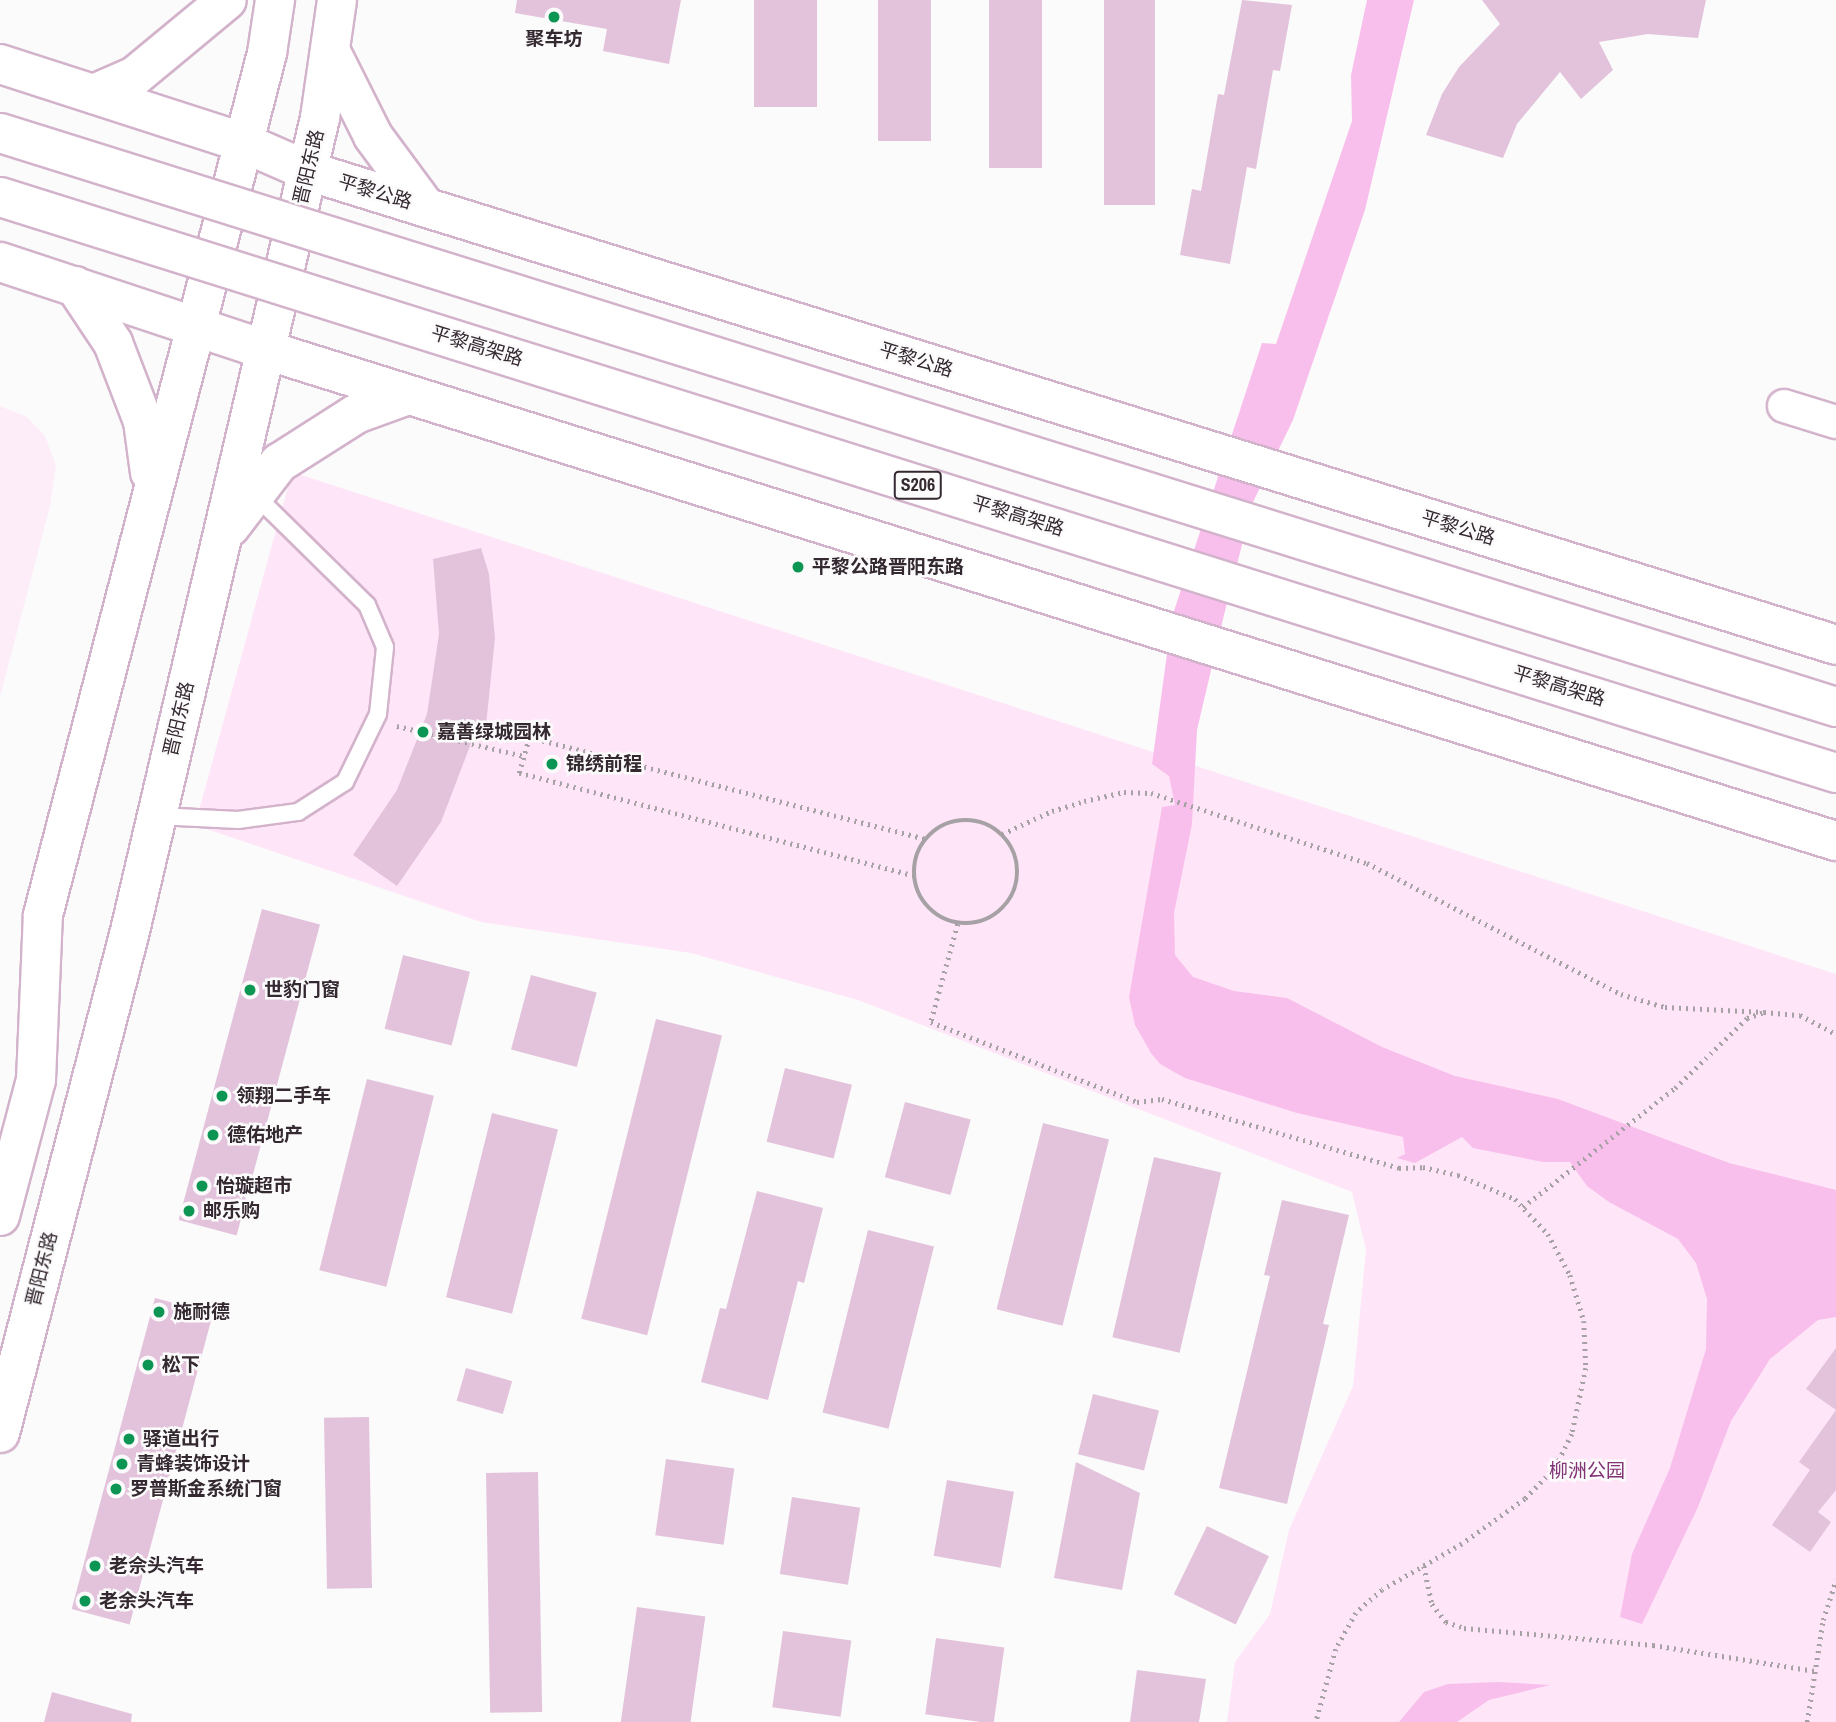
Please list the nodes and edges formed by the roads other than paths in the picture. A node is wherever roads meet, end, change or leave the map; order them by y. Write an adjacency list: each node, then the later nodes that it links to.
1 (227, 0): 6 (main road)
2 (275, 0): 8 (main road)
3 (337, 0): 4 (main road, 晋阳东路)
4 (330, 50): 9 (main road, 晋阳东路); 11 (main road)
5 (0, 64): 6 (main road, 平黎公路)
6 (93, 94): 8 (main road, 平黎公路)
7 (0, 133): 23 (main road, bridge)
8 (243, 143): 9 (main road, 平黎公路); 14 (main road)
9 (308, 171): 11 (main road, 平黎公路); 15 (main road, 晋阳东路)
10 (0, 197): 24 (main road, 平黎高架路 / S206, bridge)
11 (426, 208): 22 (main road, 平黎公路)
12 (0, 262): 13 (main road)
13 (75, 286): 14 (main road); 19 (main road)
14 (196, 325): 15 (main road); 19 (main road)
15 (266, 350): 16 (main road); 21 (main road, 晋阳东路)
16 (408, 395): 20 (main road); 26 (main road)
17 (1784, 405): 18 (street)
18 (1836, 422)
19 (152, 494): 27 (main road)
20 (255, 495): 21 (main road); 25 (lane)
21 (222, 537): 25 (main road, 晋阳东路)
22 (1836, 645)
23 (1836, 707)
24 (1836, 773)
25 (157, 816): 28 (main road, 晋阳东路)
26 (1836, 841)
27 (0, 1216)
28 (0, 1433)

